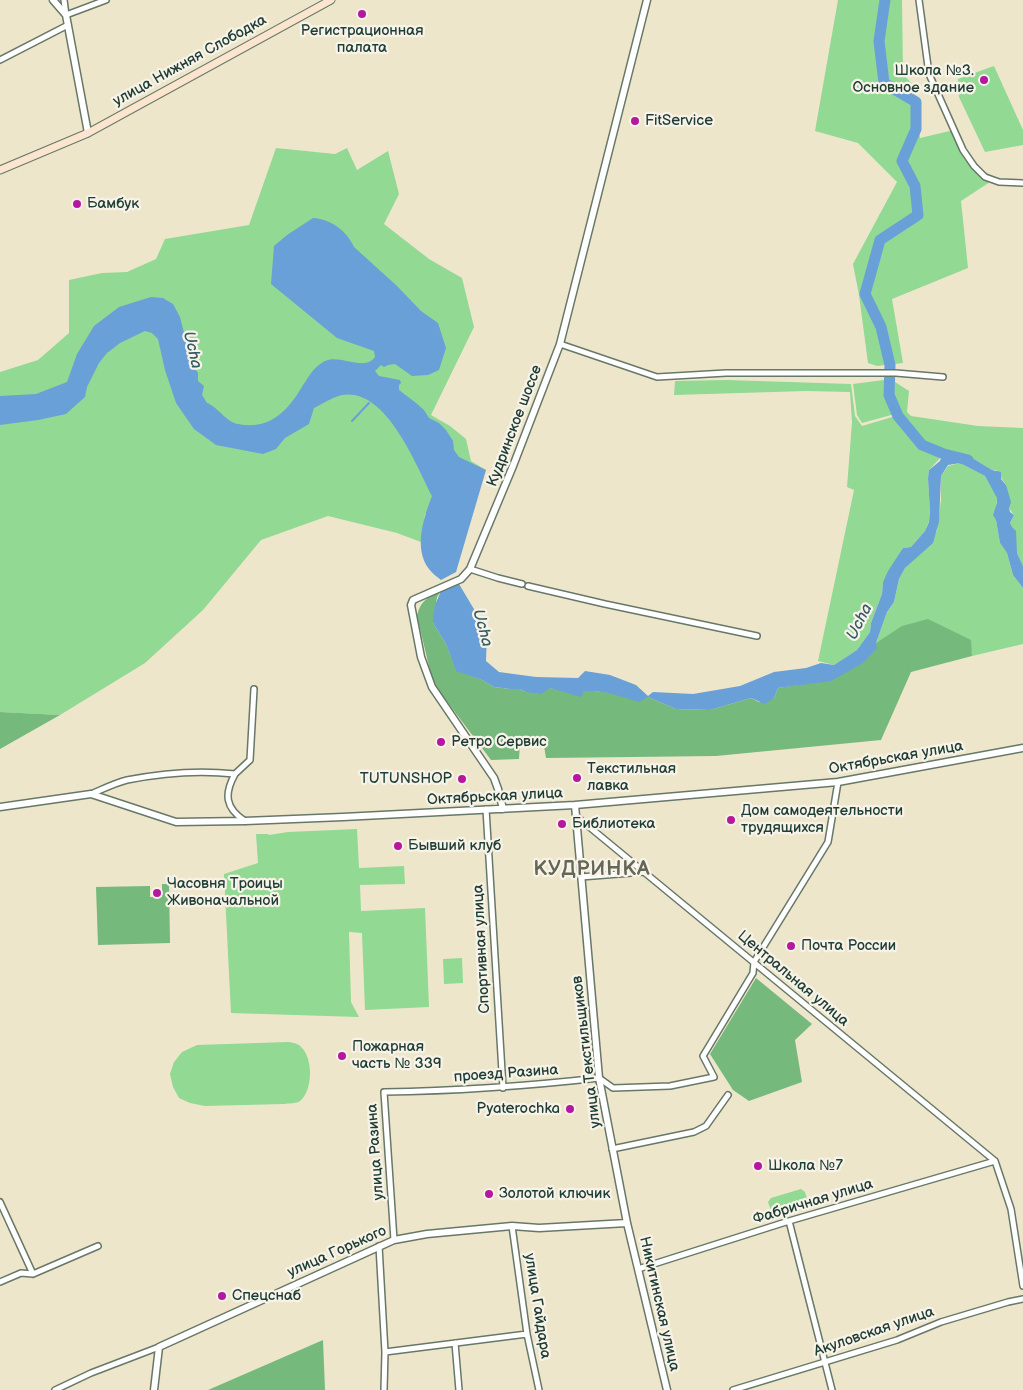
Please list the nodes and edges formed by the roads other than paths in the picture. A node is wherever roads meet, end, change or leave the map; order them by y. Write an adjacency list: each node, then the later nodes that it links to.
1 (53, 0): 7 (street)
2 (64, 0): 7 (street)
3 (106, 0): 7 (street)
4 (331, 0): 10 (main road, улица Нижняя Слободка)
5 (647, 0): 13 (street, Кудринское шоссе)
6 (919, 0): 12 (street)
7 (66, 14): 8 (street)
8 (68, 25): 9 (street); 10 (street)
9 (0, 60)
10 (88, 133): 11 (main road, улица Нижняя Слободка)
11 (0, 170)
12 (1023, 183)
13 (560, 344): 14 (street); 15 (street, Кудринское шоссе)
14 (943, 377)
15 (470, 569): 16 (street); 24 (street, Кудринское шоссе)
16 (757, 636)
17 (254, 689): 19 (street)
18 (1023, 748): 20 (street, Октябрьская улица)
19 (235, 774): 21 (street); 27 (street)
20 (838, 782): 22 (street, Октябрьская улица); 30 (street)
21 (91, 794): 23 (street, Октябрьская улица); 27 (street, Октябрьская улица)
22 (575, 805): 24 (street, Октябрьская улица); 26 (street, улица Текстильщиков)
23 (0, 807)
24 (503, 808): 25 (street, Октябрьская улица)
25 (486, 809): 27 (street, Октябрьская улица); 32 (street, Спортивная улица)
26 (576, 816): 28 (street, Центральная улица); 29 (street, улица Текстильщиков)
27 (245, 821)
28 (644, 872): 29 (street); 30 (street, Центральная улица)
29 (581, 877): 31 (street, улица Текстильщиков)
30 (754, 962): 31 (street); 36 (street, Центральная улица)
31 (599, 1078): 32 (street, проезд Разина); 35 (street, улица Текстильщиков)
32 (503, 1088): 33 (street, проезд Разина)
33 (384, 1092): 41 (street, улица Разина)
34 (728, 1095): 35 (street)
35 (612, 1149): 39 (street, улица Текстильщиков)
36 (995, 1161): 38 (street, Фабричная улица); 47 (street)
37 (0, 1202): 45 (street)
38 (789, 1221): 44 (street, Фабричная улица); 53 (street)
39 (627, 1223): 40 (street, улица Горького); 44 (street, Никитинская улица)
40 (512, 1226): 41 (street, улица Горького); 49 (street, улица Гайдара)
41 (394, 1240): 43 (street, улица Горького)
42 (98, 1246): 45 (street)
43 (379, 1246): 51 (street, улица Горького); 52 (street)
44 (638, 1269): 59 (street, Никитинская улица)
45 (33, 1274): 46 (street)
46 (0, 1282)
47 (1023, 1286)
48 (1023, 1299): 53 (street, Акуловская улица)
49 (527, 1334): 50 (street); 58 (street, улица Гайдара)
50 (455, 1343): 52 (street); 57 (street)
51 (159, 1347): 54 (street); 55 (street)
52 (385, 1352): 56 (street)
53 (825, 1362): 60 (street, Акуловская улица); 61 (street)
54 (54, 1390)
55 (154, 1390)
56 (384, 1390)
57 (459, 1390)
58 (539, 1390)
59 (667, 1390)
60 (733, 1390)
61 (832, 1390)

